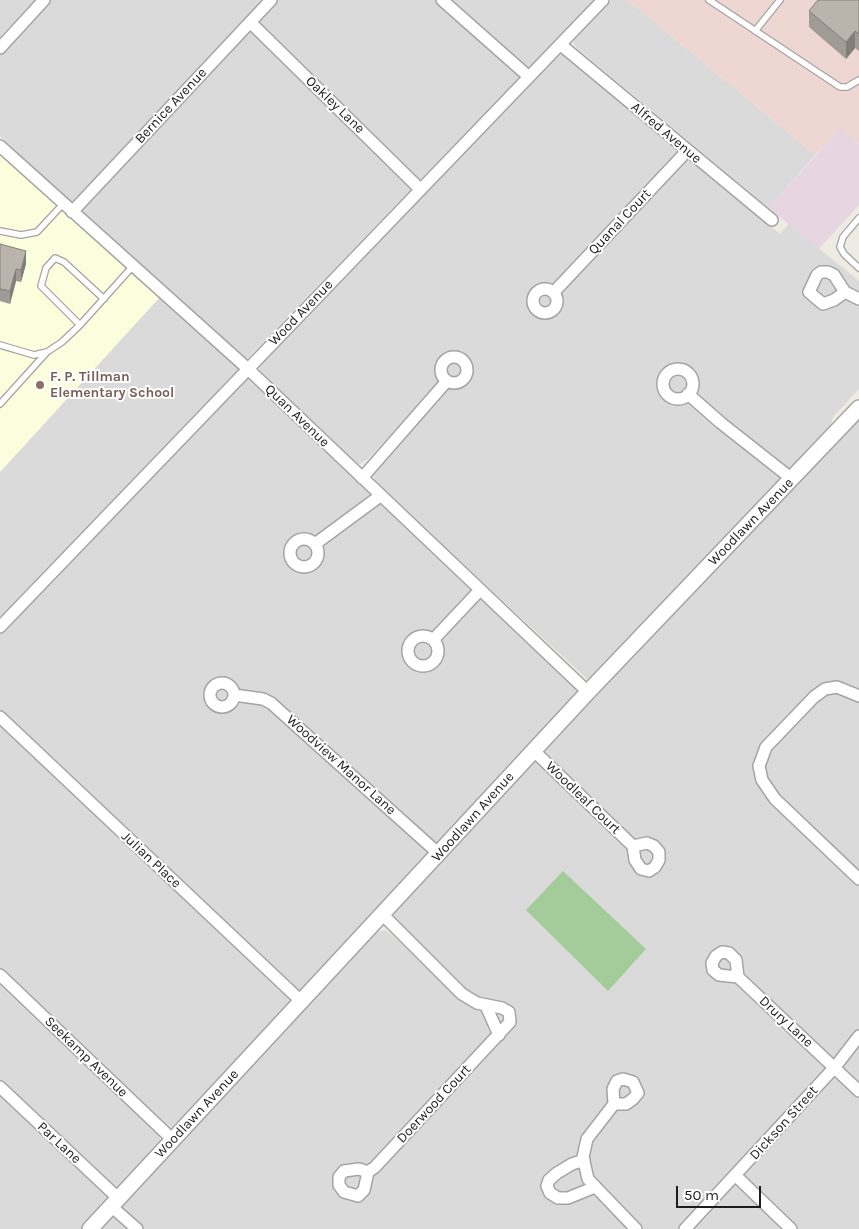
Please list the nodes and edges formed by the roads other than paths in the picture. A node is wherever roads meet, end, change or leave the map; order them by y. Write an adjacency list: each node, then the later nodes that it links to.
1 (44, 0): 10 (street)
2 (271, 0): 7 (street, Bernice Avenue)
3 (442, 0): 11 (street)
4 (603, 0): 9 (street, Wood Avenue)
5 (709, 0): 8 (lane)
6 (776, 1): 8 (lane)
7 (250, 22): 15 (street, Oakley Lane); 16 (street, Bernice Avenue)
8 (755, 31): 12 (lane)
9 (561, 45): 11 (street, Wood Avenue); 14 (street, Alfred Avenue)
10 (0, 48)
11 (528, 76): 15 (street, Wood Avenue)
12 (859, 80)
13 (0, 146): 16 (street, Quan Avenue)
14 (687, 151): 18 (street, Alfred Avenue); 22 (street, Quanal Court)
15 (420, 189): 29 (street, Wood Avenue)
16 (68, 208): 19 (lane); 20 (street, Quan Avenue)
17 (859, 218): 21 (lane)
18 (772, 220)
19 (0, 231)
20 (133, 266): 24 (lane); 29 (street, Quan Avenue)
21 (859, 268)
22 (554, 292)
23 (845, 292): 25 (street)
24 (104, 299): 26 (lane); 26 (lane)
25 (859, 299)
26 (80, 325): 28 (lane)
27 (0, 345): 28 (lane)
28 (47, 352): 32 (lane)
29 (247, 368): 34 (street, Quan Avenue); 39 (street, Wood Avenue)
30 (447, 381): 34 (street)
31 (688, 394): 35 (street)
32 (0, 404)
33 (859, 408): 35 (street, Woodlawn Avenue)
34 (362, 478): 36 (street, Quan Avenue)
35 (792, 479): 41 (street, Woodlawn Avenue)
36 (380, 496): 37 (street); 38 (street, Quan Avenue)
37 (315, 544)
38 (480, 590): 40 (street); 41 (street, Quan Avenue)
39 (0, 627)
40 (433, 640)
41 (588, 692): 45 (street, Woodlawn Avenue)
42 (234, 695): 47 (street, Woodview Manor Lane)
43 (859, 696): 48 (street)
44 (0, 718): 52 (street, Julian Place)
45 (534, 751): 46 (street, Woodleaf Court); 47 (street, Woodlawn Avenue)
46 (633, 846)
47 (440, 854): 49 (street, Woodlawn Avenue)
48 (859, 878)
49 (383, 915): 52 (street, Woodlawn Avenue); 53 (street, Doerwood Court)
50 (0, 975): 60 (street, Seekamp Avenue)
51 (738, 977): 56 (street, Drury Lane)
52 (302, 1002): 60 (street, Woodlawn Avenue)
53 (486, 1006): 54 (street); 54 (street, Doerwood Court)
54 (499, 1035): 62 (street, Doerwood Court)
55 (859, 1036): 56 (street, Dickson Street)
56 (834, 1067): 58 (street, Drury Lane); 63 (street, Dickson Street)
57 (0, 1087): 65 (street, Par Lane)
58 (859, 1091)
59 (614, 1104): 61 (street)
60 (173, 1140): 65 (street, Woodlawn Avenue)
61 (584, 1160): 64 (street); 64 (street)
62 (368, 1172)
63 (736, 1176): 69 (street, Dickson Street); 70 (street)
64 (595, 1187): 68 (street)
65 (115, 1202): 66 (street, Woodlawn Avenue); 67 (street, Par Lane)
66 (90, 1229)
67 (137, 1229)
68 (636, 1229)
69 (685, 1229)
70 (791, 1229)

